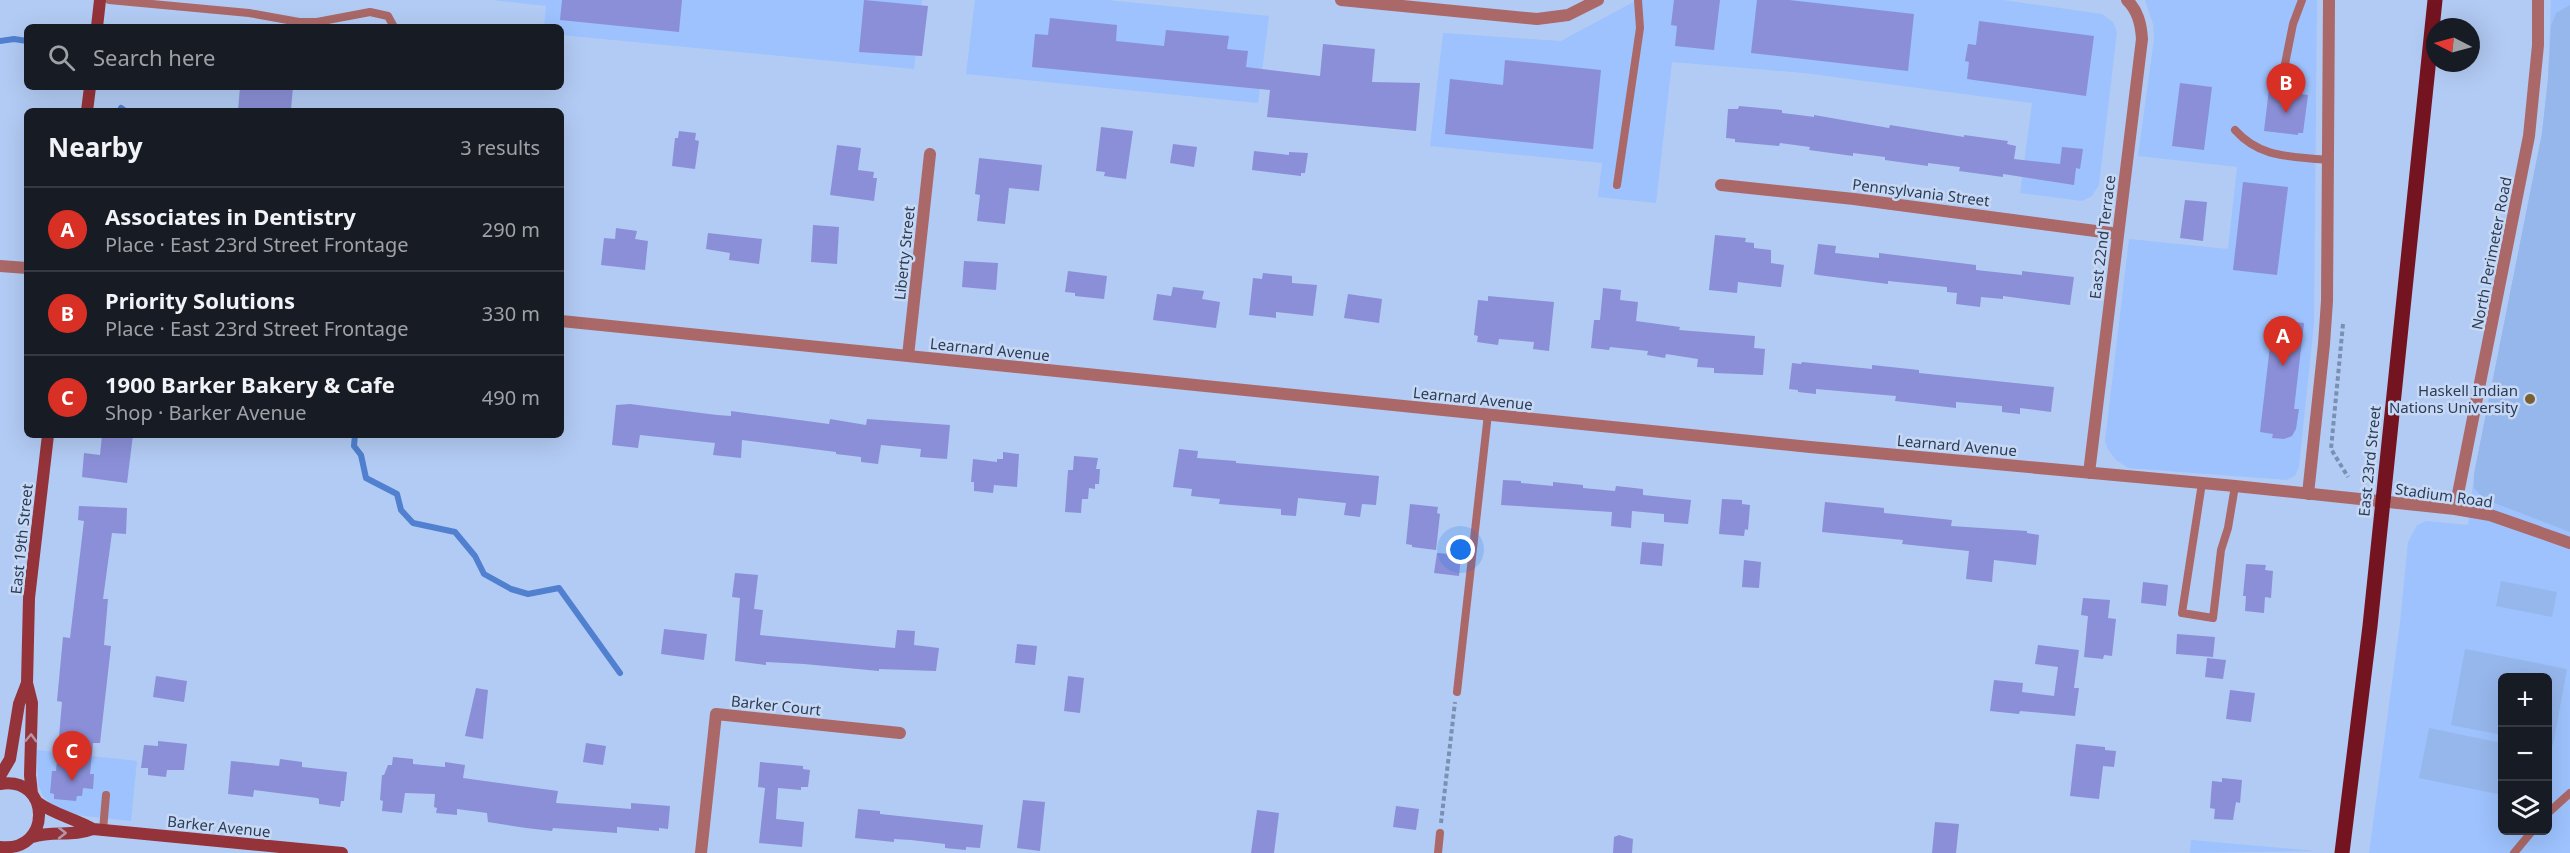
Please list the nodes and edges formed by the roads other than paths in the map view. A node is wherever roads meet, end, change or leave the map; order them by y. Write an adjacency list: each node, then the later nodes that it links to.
1 (100, 0): 11 (main road)
2 (109, 0): 12 (lane)
3 (1341, 0): 4 (street)
4 (1598, 0)
5 (1638, 0): 20 (lane)
6 (2302, 0): 13 (lane)
7 (2329, 0): 18 (street)
8 (2435, 0): 32 (main road, East 23rd Street)
9 (2538, 0): 33 (street, North Perimeter Road)
10 (2130, 3): 21 (street, East 22nd Terrace)
11 (97, 24)
12 (392, 24)
13 (2281, 84)
14 (90, 90): 15 (main road)
15 (87, 108)
16 (2235, 130): 18 (lane)
17 (930, 154): 25 (street, Liberty Street)
18 (2328, 160): 31 (street)
19 (1721, 185): 21 (street, Pennsylvania Street)
20 (1617, 186)
21 (2118, 234): 28 (street, East 22nd Terrace)
22 (0, 266): 23 (street)
23 (24, 268)
24 (564, 321): 25 (street, Learnard Avenue)
25 (908, 356): 26 (street, Learnard Avenue)
26 (1488, 414): 28 (street, Learnard Avenue); 36 (lane)
27 (48, 438): 35 (main road, East 19th Street)
28 (2089, 473): 29 (street, Learnard Avenue)
29 (2202, 483): 30 (street, Learnard Avenue); 30 (lane)
30 (2235, 486): 31 (street, Learnard Avenue)
31 (2308, 494): 32 (street, Learnard Avenue)
32 (2382, 502): 33 (street, Stadium Road); 52 (main road, East 23rd Street)
33 (2456, 509): 34 (street, Stadium Road)
34 (2570, 543)
35 (27, 683): 38 (main road, East 19th Street); 42 (main road, East 19th Street, one-way to 35)
36 (1456, 692)
37 (900, 733): 50 (street, Barker Court)
38 (0, 776)
39 (0, 784): 42 (main road, Barker Avenue)
40 (2570, 792): 43 (lane)
41 (106, 795): 44 (lane)
42 (35, 798): 44 (main road, Barker Avenue); 47 (main road, East 19th Street)
43 (2552, 808)
44 (98, 829): 47 (main road, Barker Avenue, one-way to 44); 49 (main road, Barker Avenue)
45 (1440, 832): 51 (lane)
46 (2530, 835): 53 (lane)
47 (23, 845): 48 (main road, Barker Avenue)
48 (0, 847)
49 (342, 853)
50 (701, 853)
51 (1438, 853)
52 (2342, 853)
53 (2514, 853)

